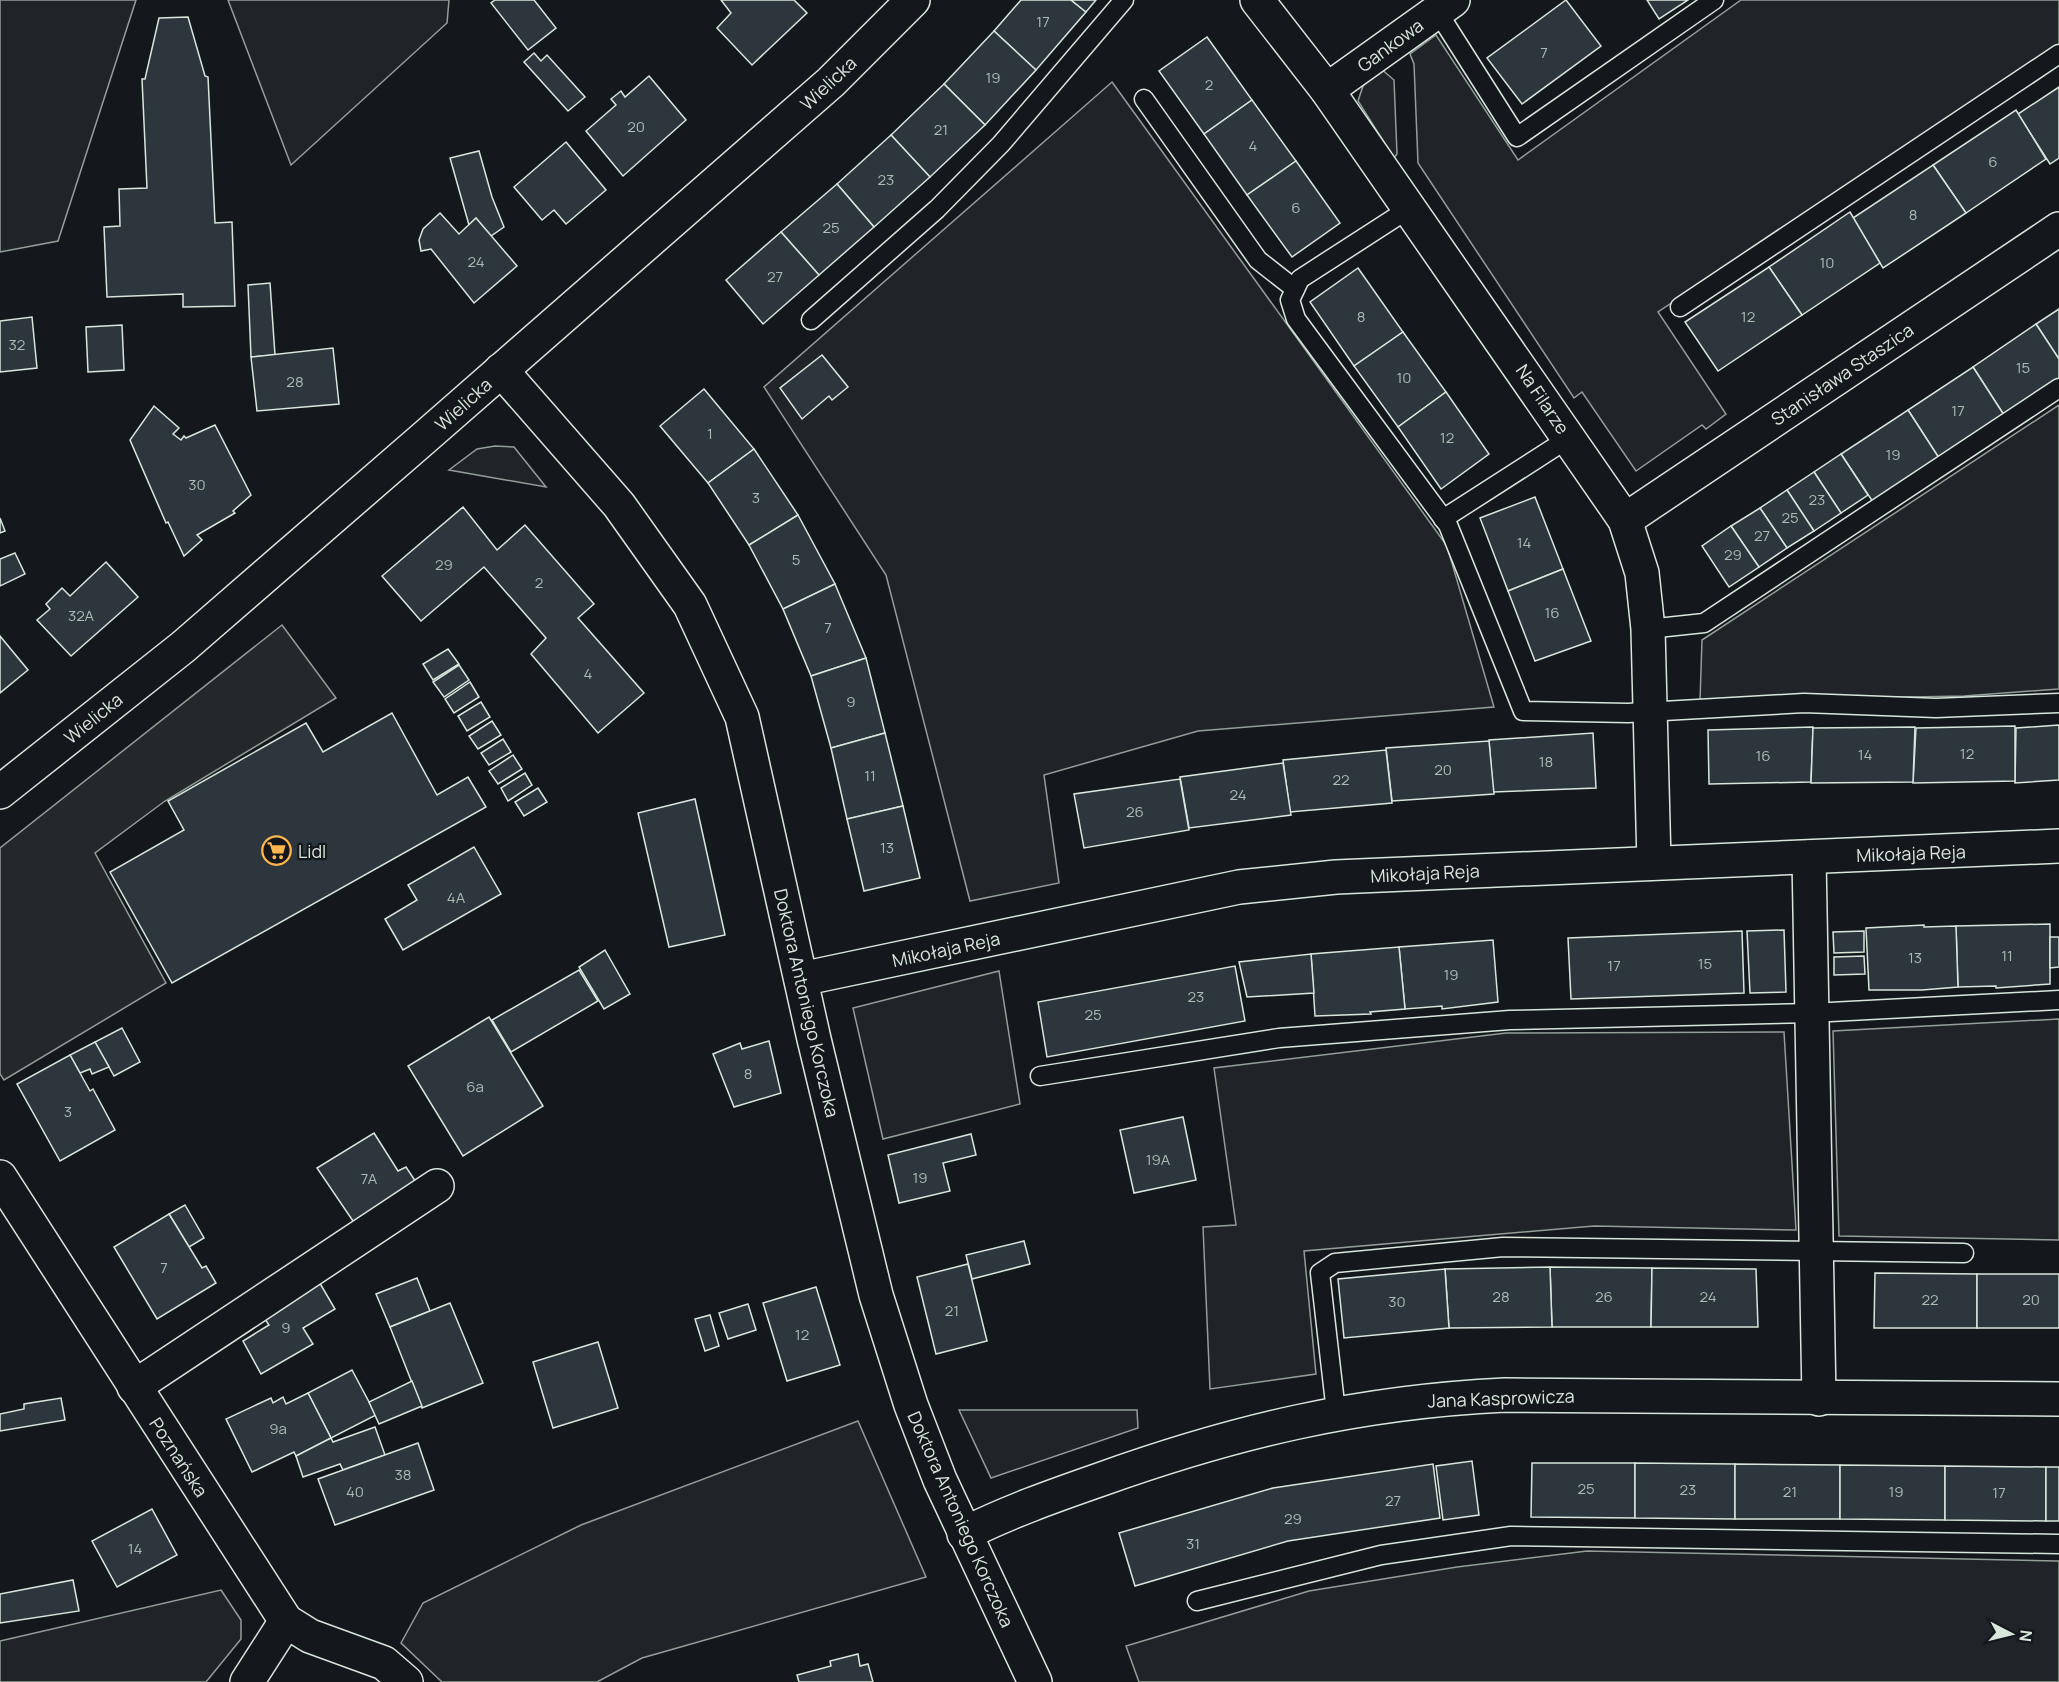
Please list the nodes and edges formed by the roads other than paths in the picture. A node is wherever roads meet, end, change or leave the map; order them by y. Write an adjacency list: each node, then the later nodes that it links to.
1 (913, 0): 14 (street, Wielicka)
2 (1124, 0): 13 (lane)
3 (1257, 0): 7 (street, Na Filarze)
4 (1714, 0): 5 (lane)
5 (1445, 6): 7 (street, Gankowa)
6 (2059, 54): 12 (lane)
7 (1327, 90): 9 (street, Na Filarze)
8 (1144, 99): 11 (lane)
9 (1410, 208): 11 (lane); 16 (street, Na Filarze)
10 (2059, 229): 18 (street, Stanisława Staszica)
11 (1295, 289): 17 (lane)
12 (1680, 307)
13 (811, 320)
14 (501, 370): 22 (street, Wielicka); 26 (street, Doktora Antoniego Korczoka)
15 (2059, 388): 19 (lane)
16 (1569, 438): 17 (lane); 18 (street, Na Filarze)
17 (1443, 519): 21 (lane)
18 (1625, 520): 19 (street, Na Filarze)
19 (1648, 629): 21 (street, Na Filarze)
20 (2059, 702): 21 (lane)
21 (1649, 711): 25 (street, Na Filarze)
22 (0, 792)
23 (2059, 846): 24 (street, Mikołaja Reja)
24 (1809, 857): 25 (street, Mikołaja Reja); 28 (street)
25 (1654, 863): 26 (street, Mikołaja Reja)
26 (801, 979): 38 (street, Doktora Antoniego Korczoka)
27 (2059, 1000): 28 (lane)
28 (1811, 1012): 29 (lane); 32 (street)
29 (1040, 1076)
30 (0, 1177): 34 (street, Poznańska)
31 (437, 1186): 34 (street)
32 (1816, 1251): 33 (lane); 35 (street); 37 (lane)
33 (1964, 1253)
34 (134, 1388): 41 (street, Poznańska)
35 (1819, 1399): 36 (street, Jana Kasprowicza); 37 (street, Jana Kasprowicza)
36 (2059, 1399)
37 (1336, 1412): 38 (street, Jana Kasprowicza)
38 (964, 1534): 44 (street, Doktora Antoniego Korczoka)
39 (2059, 1544): 40 (lane)
40 (1197, 1601)
41 (286, 1621): 42 (street); 43 (street, Poznańska)
42 (248, 1682)
43 (406, 1682)
44 (1035, 1682)

